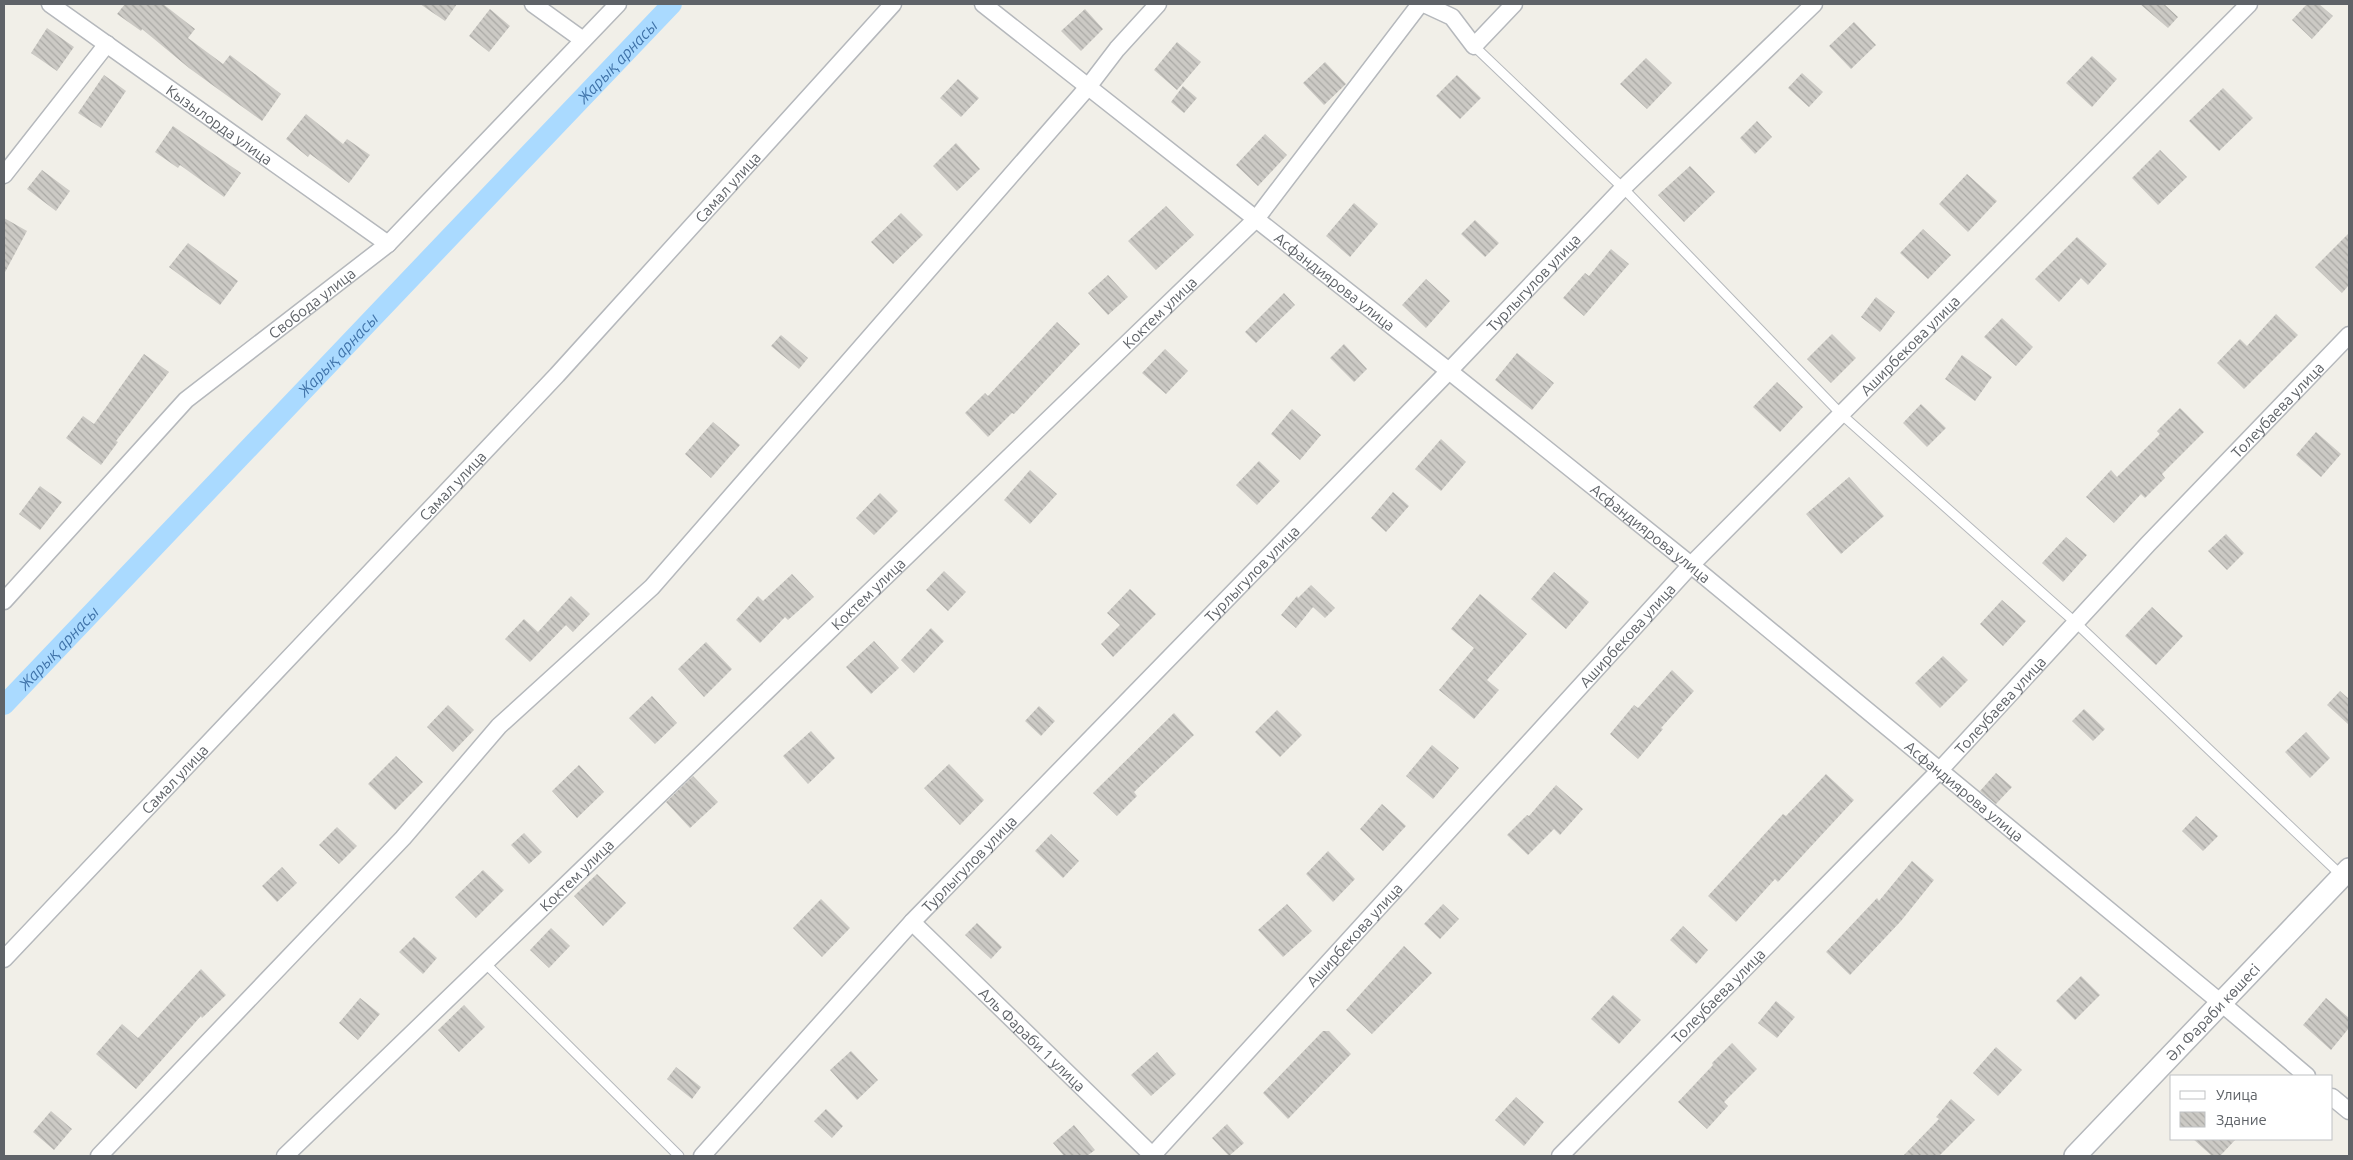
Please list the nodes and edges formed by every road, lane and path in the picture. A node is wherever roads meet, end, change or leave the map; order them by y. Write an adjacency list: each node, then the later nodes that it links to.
1 (50, 4): 13 (street, Кызылорда улица)
2 (534, 4): 12 (street)
3 (618, 4): 12 (street, Свобода улица)
4 (893, 4): 29 (street, Самал улица)
5 (983, 4): 15 (street, Асфандиярова улица)
6 (1158, 4): 15 (street)
7 (1420, 4): 18 (street, Коктем улица)
8 (1424, 4): 14 (street)
9 (1514, 4): 14 (street)
10 (1814, 4): 17 (street, Турлыгулов улица)
11 (2249, 4): 22 (street, Аширбекова улица)
12 (583, 40): 19 (street, Свобода улица)
13 (107, 44): 16 (street); 19 (street, Кызылорда улица)
14 (1474, 46): 17 (lane)
15 (1088, 86): 18 (street, Асфандиярова улица); 35 (street)
16 (4, 175)
17 (1623, 188): 21 (street, Турлыгулов улица); 22 (lane)
18 (1256, 219): 21 (street, Асфандиярова улица); 30 (street, Коктем улица)
19 (388, 244): 24 (street, Свобода улица)
20 (2349, 335): 25 (street, Толеубаева улица)
21 (1449, 371): 23 (street, Асфандиярова улица); 28 (street, Турлыгулов улица)
22 (1841, 414): 23 (street, Аширбекова улица); 25 (lane)
23 (1691, 565): 26 (street, Асфандиярова улица); 39 (street, Аширбекова улица)
24 (4, 601)
25 (2076, 623): 26 (street, Толеубаева улица); 27 (lane)
26 (1939, 771): 31 (street, Асфандиярова улица); 40 (street, Толеубаева улица)
27 (2346, 873): 31 (street, Әл Фараби көшесі)
28 (912, 922): 38 (street, Турлыгулов улица); 39 (street, Аль Фараби 1 улица)
29 (4, 959)
30 (485, 963): 36 (street, Коктем улица); 37 (lane)
31 (2220, 1002): 32 (street, Асфандиярова улица); 41 (street, Әл Фараби көшесі)
32 (2306, 1075)
33 (2333, 1098): 34 (street)
34 (2349, 1111)
35 (98, 1156)
36 (285, 1156)
37 (678, 1156)
38 (702, 1156)
39 (1152, 1156)
40 (1560, 1156)
41 (2075, 1156)

